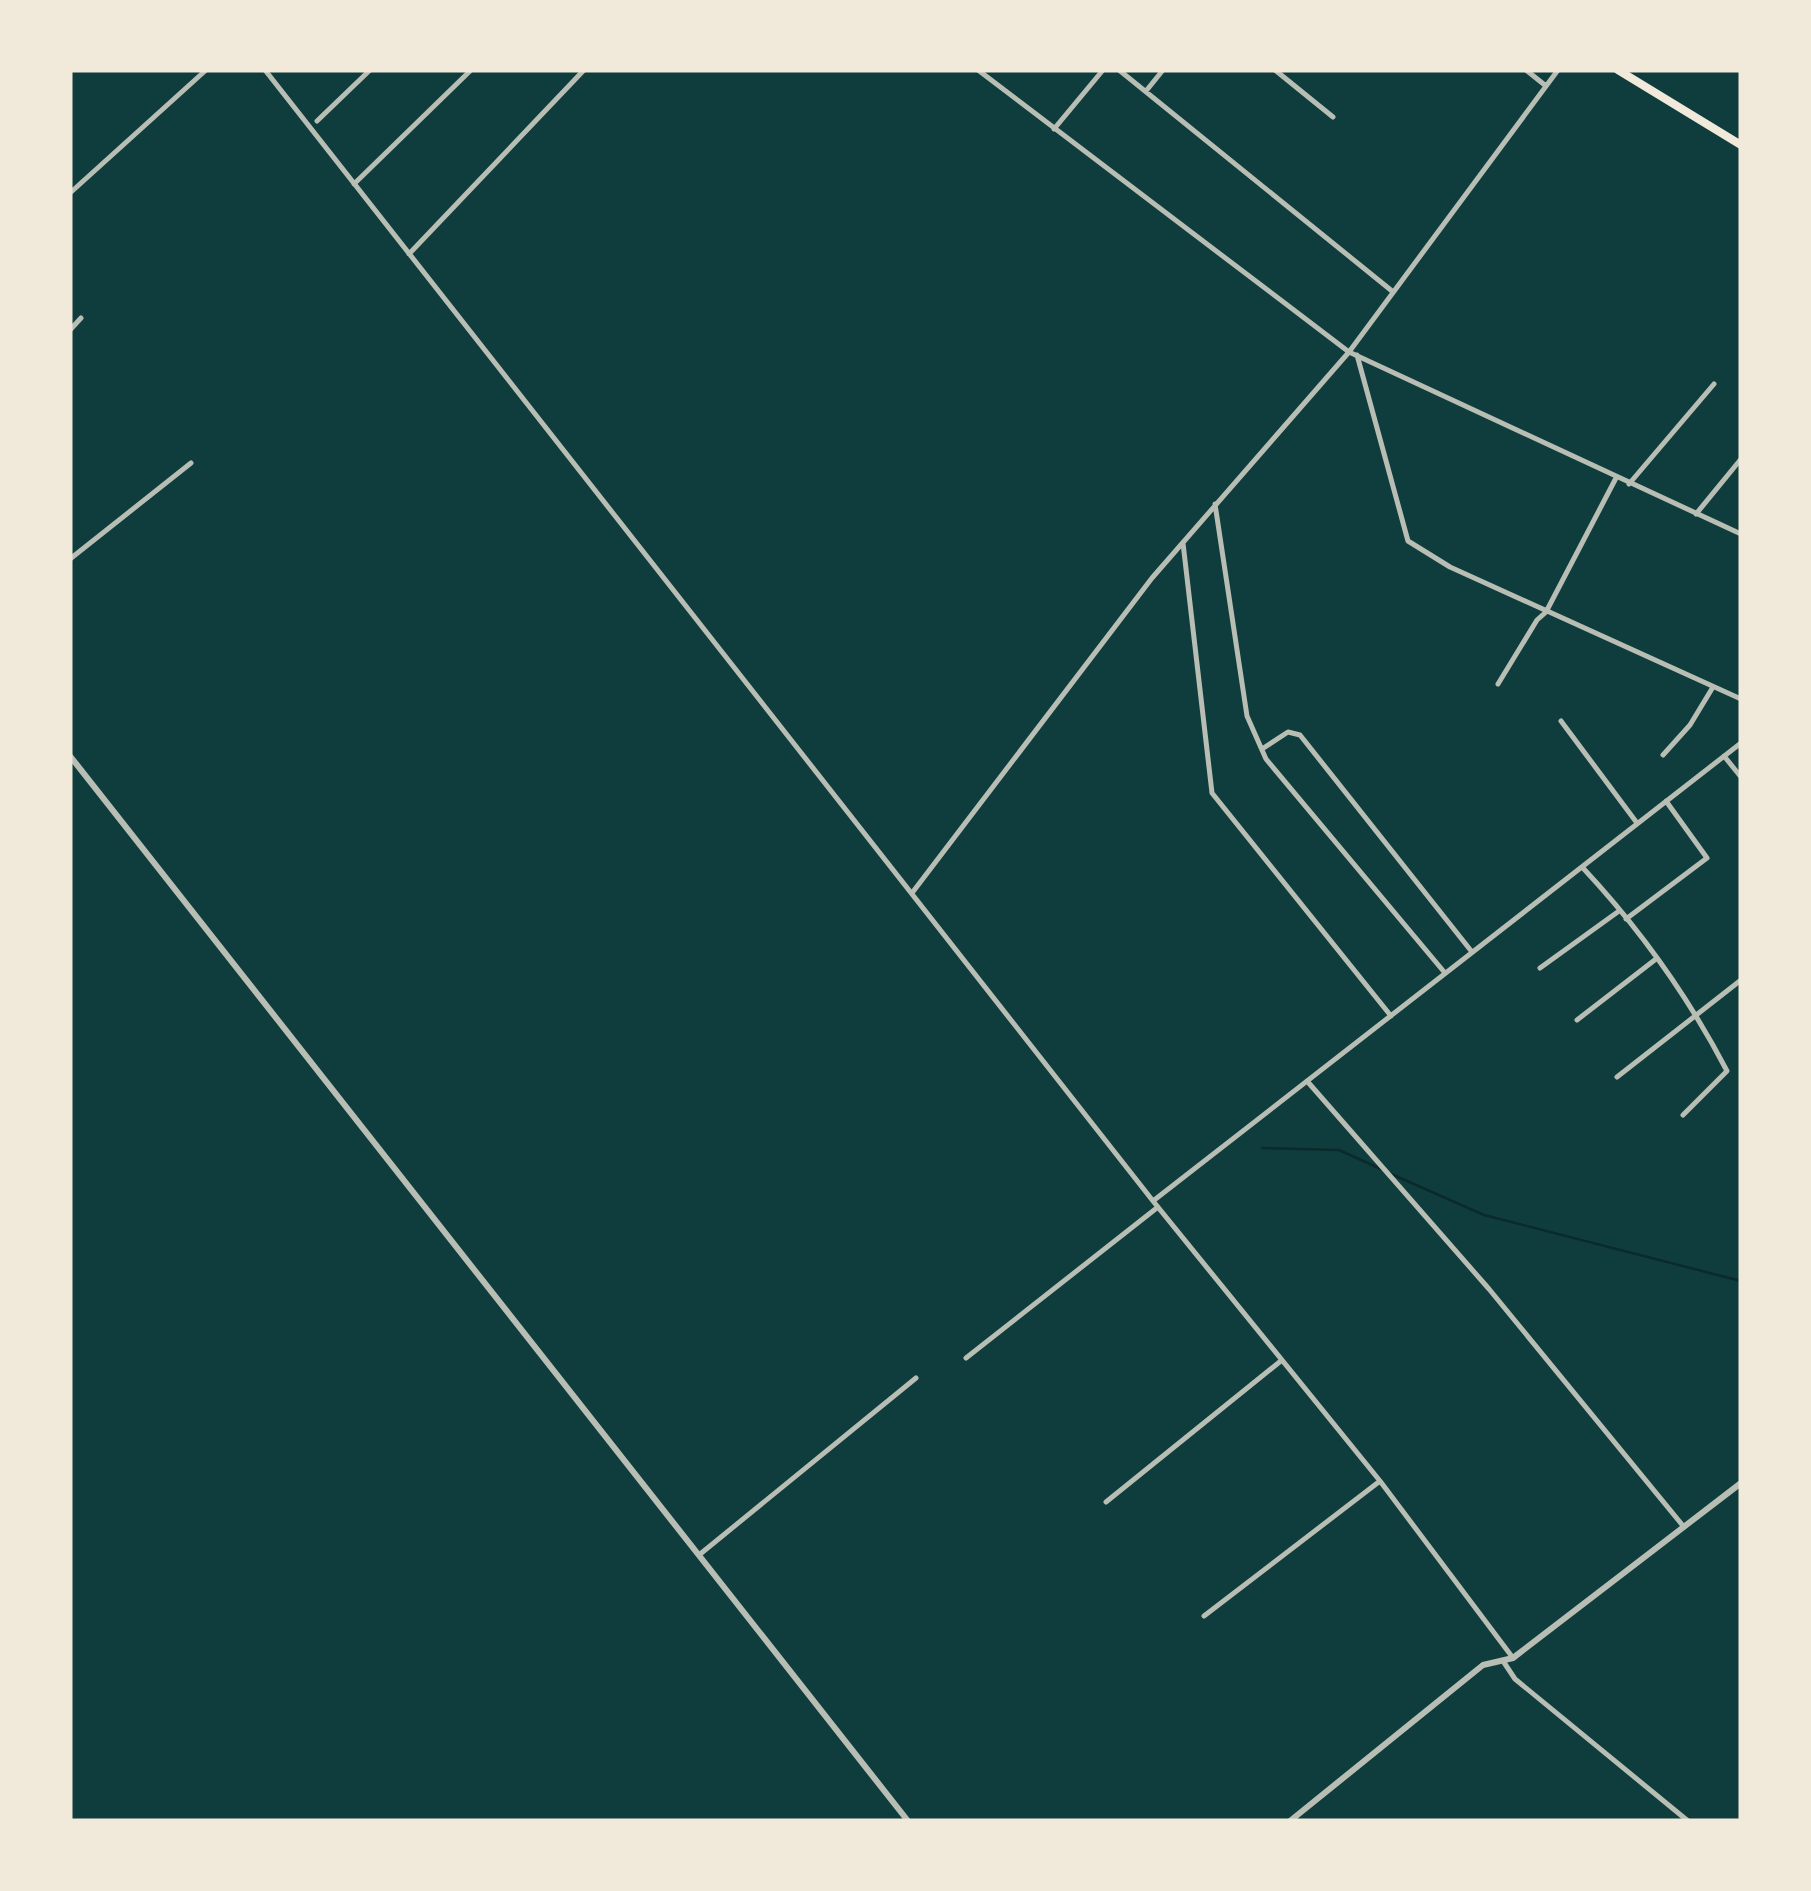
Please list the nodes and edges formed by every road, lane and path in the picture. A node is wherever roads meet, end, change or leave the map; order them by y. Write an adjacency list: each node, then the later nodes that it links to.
1 (206, 70): 21 (street)
2 (265, 70): 20 (street)
3 (370, 70): 17 (street)
4 (471, 70): 20 (street)
5 (584, 70): 22 (street)
6 (978, 70): 18 (street)
7 (1102, 70): 18 (street)
8 (1119, 70): 15 (street)
9 (1164, 70): 15 (street)
10 (1275, 70): 16 (street)
11 (1526, 70): 14 (street)
12 (1558, 70): 14 (street)
13 (1618, 70): 19 (main road)
14 (1546, 86): 23 (street)
15 (1146, 92): 23 (street)
16 (1333, 117)
17 (317, 121)
18 (1054, 129): 26 (street)
19 (1741, 145)
20 (354, 184): 22 (street)
21 (70, 192)
22 (409, 254): 52 (street)
23 (1392, 291): 26 (street)
24 (82, 318): 25 (street)
25 (70, 330)
26 (1350, 352): 27 (street); 33 (street)
27 (1357, 355): 31 (street); 38 (street)
28 (1714, 384): 32 (street)
29 (1741, 458): 34 (street)
30 (191, 464): 37 (street)
31 (1616, 478): 32 (street); 38 (street)
32 (1629, 484): 34 (street)
33 (1216, 504): 36 (street); 44 (street)
34 (1696, 514): 35 (street)
35 (1741, 534)
36 (1183, 542): 52 (street); 61 (street)
37 (70, 559)
38 (1546, 612): 39 (street); 40 (street)
39 (1498, 684)
40 (1713, 687): 41 (street); 45 (street)
41 (1741, 699)
42 (1561, 721): 50 (street)
43 (1741, 743): 47 (street)
44 (1262, 748): 55 (street); 58 (street)
45 (1663, 755)
46 (70, 756): 74 (street)
47 (1724, 756): 48 (street); 49 (street)
48 (1741, 777)
49 (1666, 802): 50 (street); 54 (street)
50 (1638, 824): 51 (street)
51 (1582, 867): 53 (street); 55 (street)
52 (912, 894): 66 (street)
53 (1620, 911): 54 (street); 57 (street)
54 (1626, 920): 56 (street)
55 (1472, 952): 58 (street)
56 (1656, 959): 60 (street); 62 (street)
57 (1540, 968)
58 (1445, 974): 61 (street)
59 (1741, 980): 60 (street)
60 (1697, 1014): 63 (street); 65 (street)
61 (1390, 1016): 64 (street)
62 (1577, 1020)
63 (1617, 1077)
64 (1307, 1081): 66 (street); 73 (street)
65 (1683, 1114)
66 (1156, 1204): 67 (street); 68 (street)
67 (966, 1358)
68 (1282, 1360): 70 (street); 72 (street)
69 (916, 1378): 74 (street)
70 (1380, 1481): 75 (street); 76 (street)
71 (1741, 1483): 73 (street)
72 (1106, 1502)
73 (1684, 1527): 76 (street)
74 (698, 1555): 78 (street)
75 (1204, 1616)
76 (1513, 1658): 77 (street)
77 (1503, 1661): 79 (street); 80 (street)
78 (908, 1821)
79 (1290, 1821)
80 (1688, 1821)

